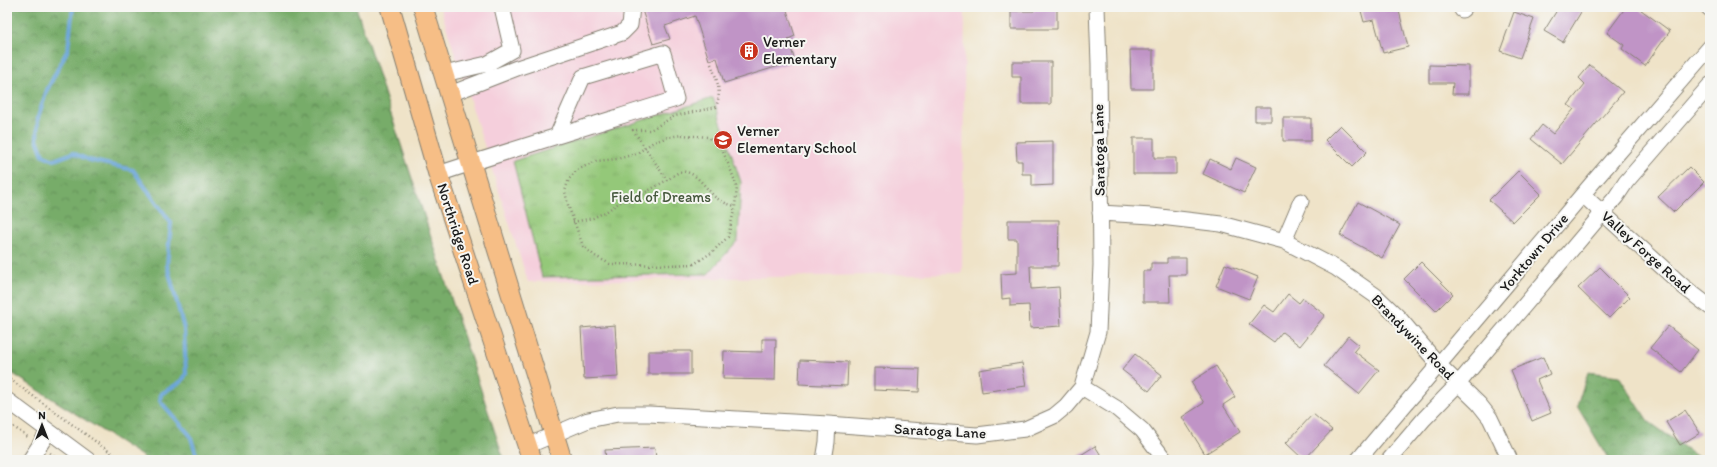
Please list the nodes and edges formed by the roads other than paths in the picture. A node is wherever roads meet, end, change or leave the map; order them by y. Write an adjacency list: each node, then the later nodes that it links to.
1 (390, 7): 16 (main road, Northridge Road)
2 (423, 7): 11 (main road)
3 (502, 7): 9 (street)
4 (632, 7): 10 (street)
5 (1097, 7): 19 (street, Saratoga Lane)
6 (1708, 7): 7 (street)
7 (1710, 9)
8 (1710, 47): 17 (street, Yorktown Drive)
9 (512, 50): 10 (street); 11 (street)
10 (517, 68): 13 (street)
11 (444, 74): 13 (main road)
12 (1710, 85): 20 (street, Yorktown Drive)
13 (450, 94): 15 (main road)
14 (556, 136): 14 (street); 15 (street)
15 (471, 163): 16 (street); 29 (main road)
16 (438, 174): 30 (main road, Northridge Road)
17 (1583, 195): 20 (street, Valley Forge Road); 23 (street, Yorktown Drive)
18 (1301, 201): 21 (street)
19 (1100, 213): 21 (street, Brandywine Road); 25 (street, Saratoga Lane)
20 (1602, 213): 22 (street, Valley Forge Road); 24 (street, Yorktown Drive)
21 (1284, 241): 23 (street, Brandywine Road)
22 (1710, 307)
23 (1439, 364): 24 (street, Brandywine Road); 36 (street, Yorktown Drive)
24 (1458, 384): 37 (street, Yorktown Drive); 38 (street, Brandywine Road)
25 (1082, 386): 27 (street, Saratoga Lane); 35 (street)
26 (7, 400): 28 (street)
27 (828, 424): 29 (street, Saratoga Lane); 34 (street)
28 (49, 431): 31 (street); 32 (street)
29 (555, 434): 30 (street, Saratoga Lane); 33 (main road)
30 (530, 453)
31 (30, 460)
32 (88, 460)
33 (562, 460)
34 (824, 460)
35 (1164, 460)
36 (1358, 460)
37 (1389, 460)
38 (1510, 460)

